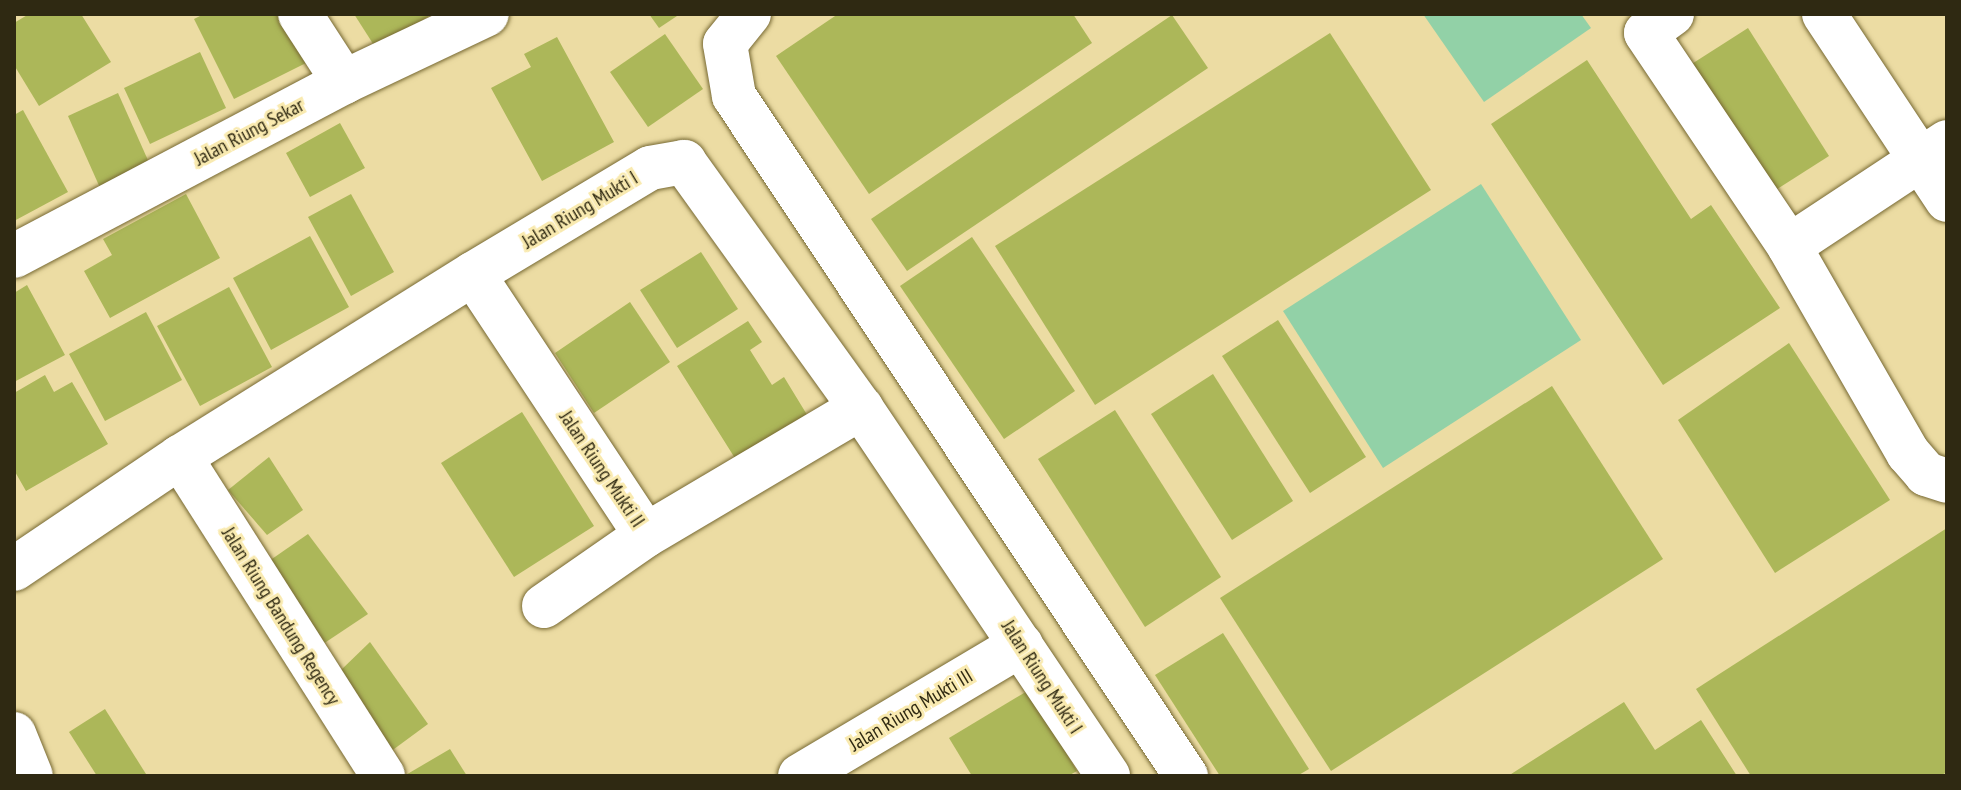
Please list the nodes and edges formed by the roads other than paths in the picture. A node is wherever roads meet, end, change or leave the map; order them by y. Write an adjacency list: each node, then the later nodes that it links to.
1 (300, 14): 6 (street)
2 (487, 14): 6 (street, Jalan Riung Sekar)
3 (749, 14): 24 (street)
4 (1824, 14): 7 (street)
5 (1650, 20): 9 (street)
6 (344, 82): 10 (street, Jalan Riung Sekar)
7 (1934, 151): 8 (street); 9 (street)
8 (1947, 200)
9 (1789, 246): 14 (street)
10 (14, 256)
11 (473, 274): 12 (street, Jalan Riung Mukti I); 13 (street, Jalan Riung Mukti I); 15 (street, Jalan Riung Mukti II)
12 (861, 408): 15 (street, Jalan Riung Mukti II); 18 (street, Jalan Riung Mukti I)
13 (180, 457): 16 (street, Jalan Riung Mukti I); 21 (street, Jalan Riung Bandung Regency)
14 (1947, 481)
15 (646, 535): 17 (street)
16 (14, 569)
17 (544, 606)
18 (1021, 645): 22 (street, Jalan Riung Mukti III); 23 (street, Jalan Riung Mukti I)
19 (14, 734): 20 (street)
20 (31, 776)
21 (383, 776)
22 (800, 776)
23 (1108, 776)
24 (1186, 776)

